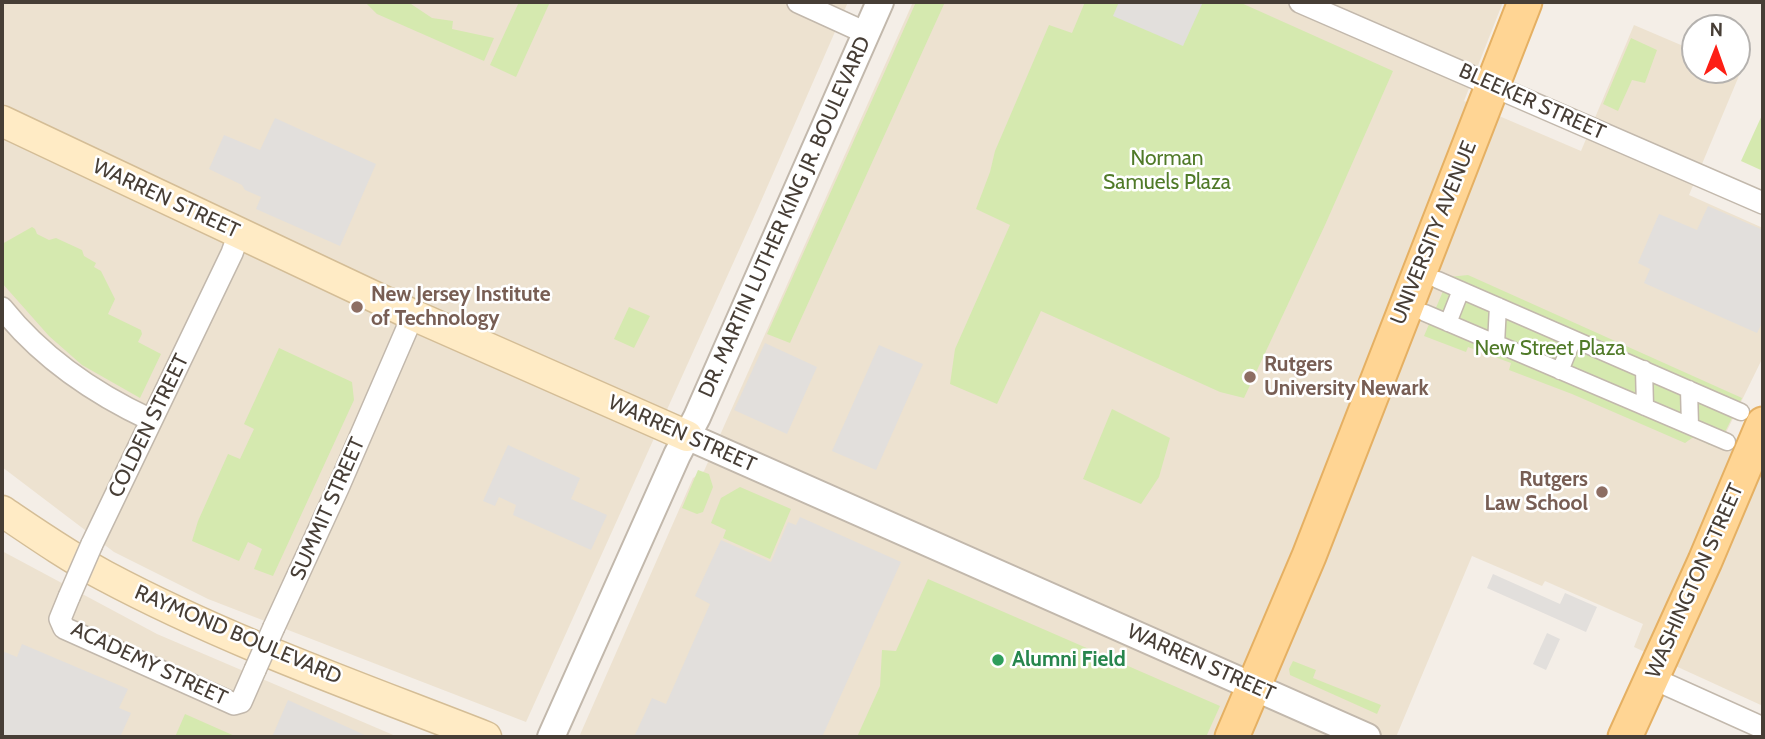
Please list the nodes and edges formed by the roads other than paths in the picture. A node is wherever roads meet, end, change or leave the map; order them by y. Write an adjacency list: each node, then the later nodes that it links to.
1 (798, 2): 5 (street)
2 (880, 2): 5 (street, DR. MARTIN LUTHER KING JR. BOULEVARD)
3 (1300, 2): 6 (street, BLEEKER STREET)
4 (1525, 2): 6 (main road, UNIVERSITY AVENUE)
5 (866, 33): 26 (street, DR. MARTIN LUTHER KING JR. BOULEVARD)
6 (1492, 86): 8 (street, BLEEKER STREET); 30 (main road, UNIVERSITY AVENUE)
7 (2, 121): 9 (main road, WARREN STREET)
8 (1763, 203)
9 (239, 233): 15 (main road, WARREN STREET); 23 (street, COLDEN STREET)
10 (1437, 280): 11 (street)
11 (1461, 290): 12 (street); 16 (street)
12 (1498, 306): 17 (street); 18 (street)
13 (2, 308): 23 (street)
14 (1425, 313): 16 (street)
15 (413, 315): 26 (main road, WARREN STREET); 31 (street, SUMMIT STREET, bridge)
16 (1448, 323): 18 (street)
17 (1573, 339): 19 (street); 20 (street)
18 (1496, 344): 20 (street)
19 (1644, 369): 21 (street); 22 (street)
20 (1560, 371): 22 (street)
21 (1689, 389): 24 (street); 25 (street)
22 (1645, 407): 24 (street)
23 (151, 420): 28 (street, COLDEN STREET, bridge)
24 (1690, 426): 25 (street)
25 (1750, 432): 29 (main road, WASHINGTON STREET)
26 (687, 436): 30 (street, WARREN STREET); 34 (street, DR. MARTIN LUTHER KING JR. BOULEVARD)
27 (2, 511): 33 (main road, RAYMOND BOULEVARD)
28 (60, 619): 31 (street, ACADEMY STREET)
29 (1652, 678): 32 (street); 37 (main road, WASHINGTON STREET)
30 (1254, 686): 35 (main road, UNIVERSITY AVENUE); 36 (street, WARREN STREET)
31 (241, 702)
32 (1763, 728)
33 (486, 737)
34 (551, 737)
35 (1232, 737)
36 (1367, 737)
37 (1625, 737)

